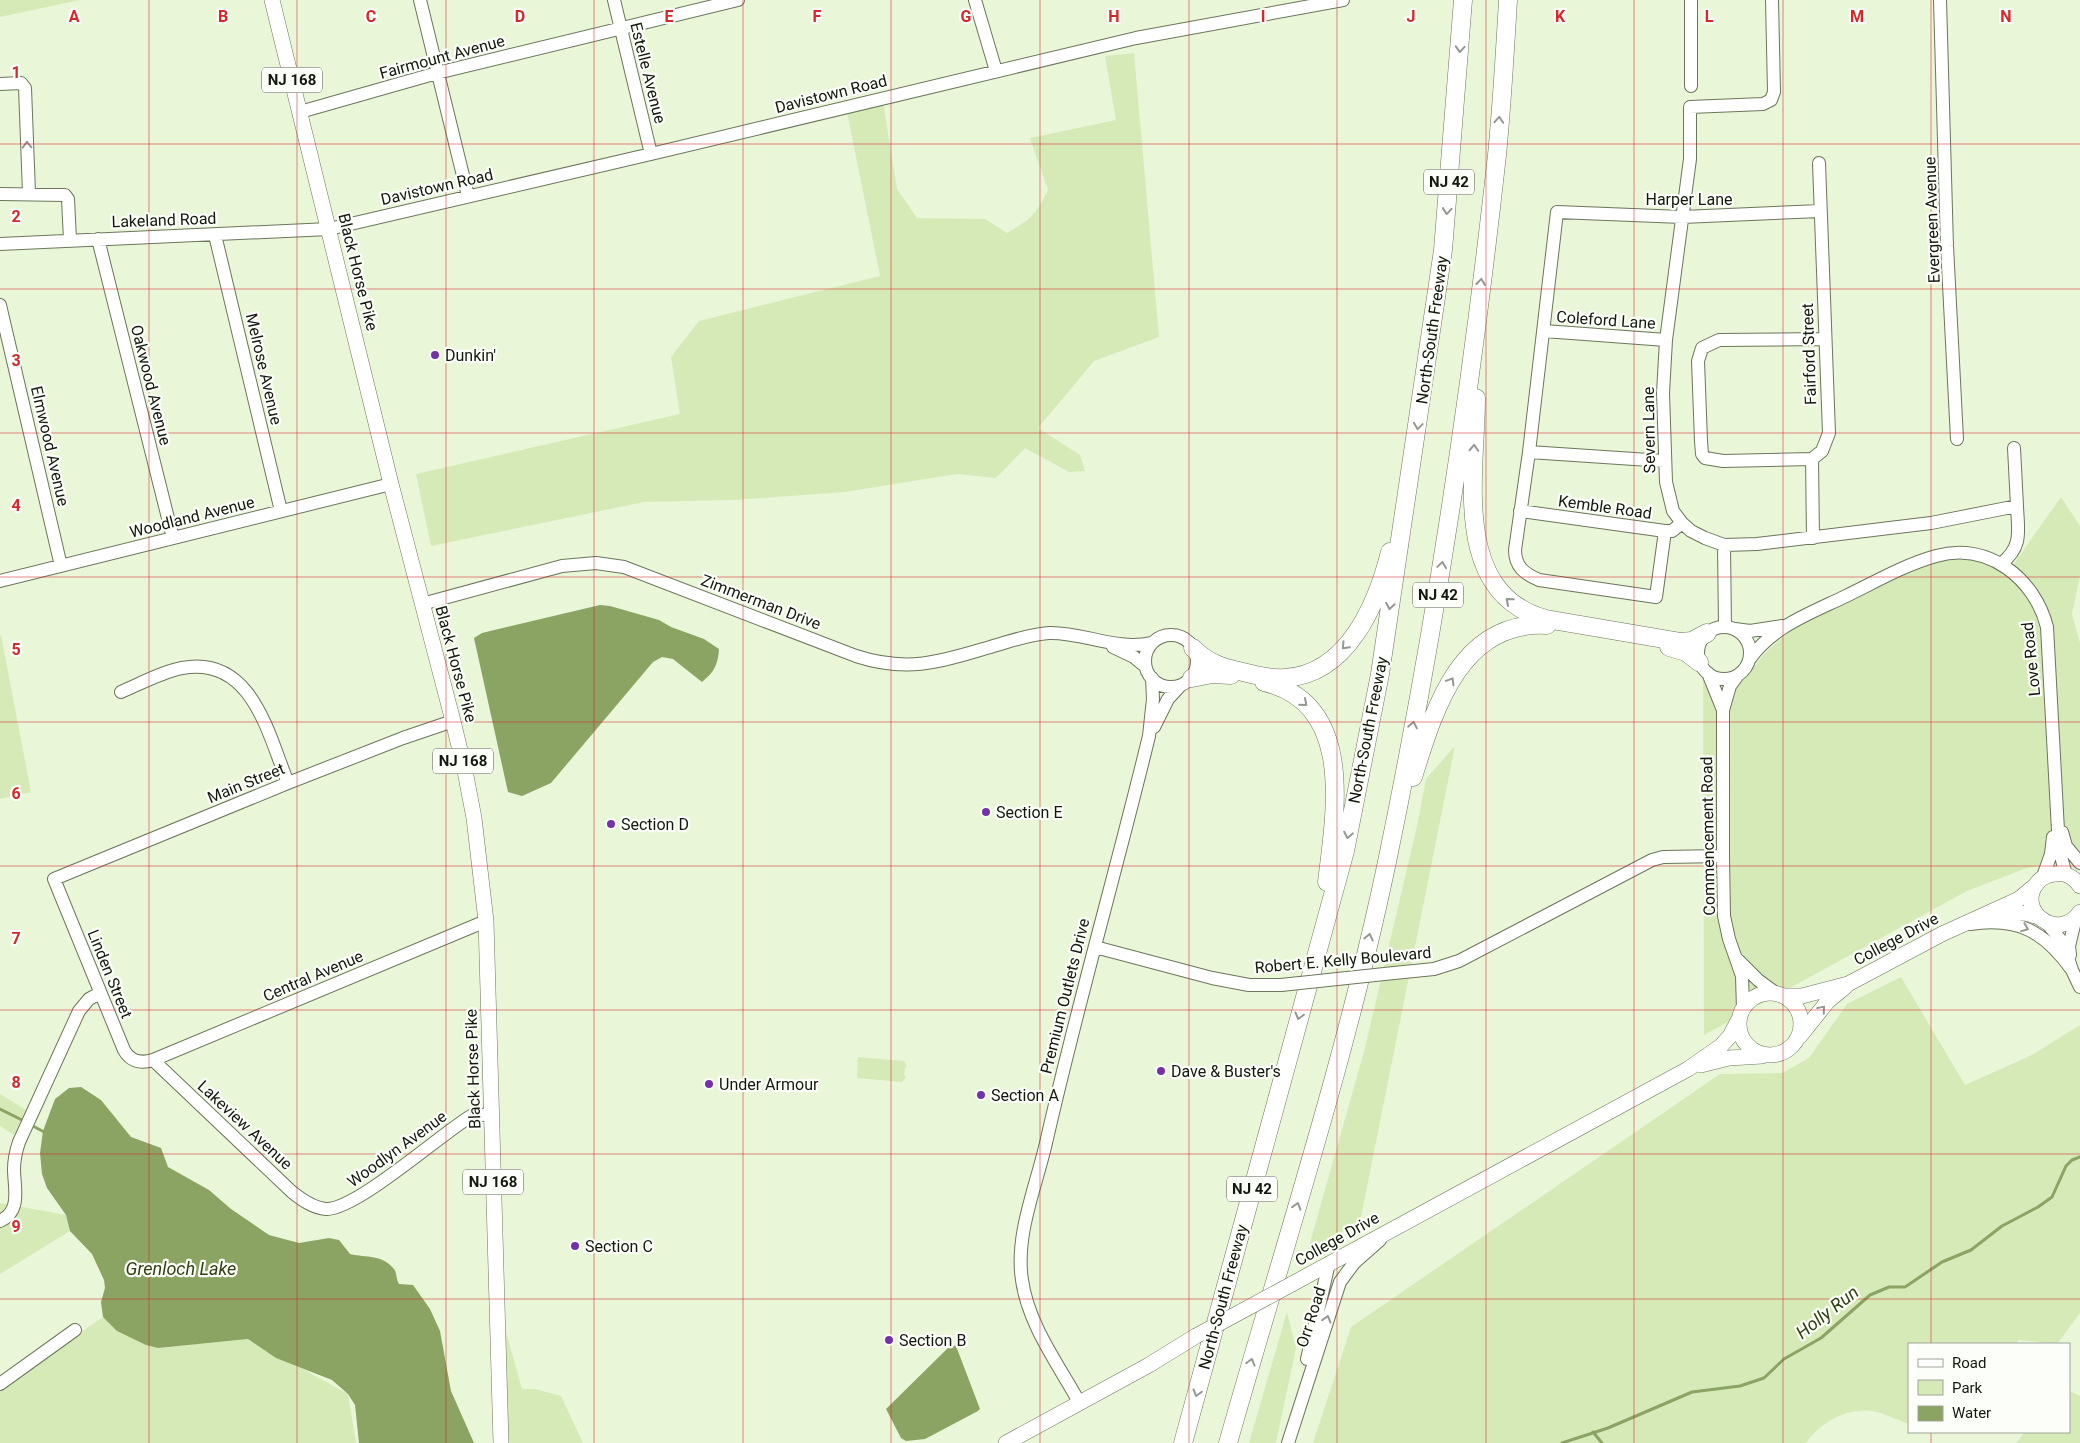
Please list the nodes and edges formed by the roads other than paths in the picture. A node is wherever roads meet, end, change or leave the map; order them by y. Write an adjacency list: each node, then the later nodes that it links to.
1 (272, 0): 17 (main road, Black Horse Pike / NJ 168)
2 (420, 0): 14 (street)
3 (614, 0): 12 (street, Estelle Avenue)
4 (738, 0): 12 (street, Fairmount Avenue)
5 (975, 0): 13 (street)
6 (1343, 0): 13 (street, Davistown Road)
7 (1463, 0): 38 (highway, North-South Freeway / NJ 42, one-way to 38)
8 (1508, 0): 31 (highway, NJ 42, one-way to 8)
9 (1691, 0): 16 (street)
10 (1772, 0): 24 (street, Severn Lane)
11 (1940, 0): 35 (street, Evergreen Avenue)
12 (621, 29): 14 (street, Fairmount Avenue); 18 (street, Estelle Avenue)
13 (996, 70): 18 (street, Davistown Road)
14 (438, 73): 17 (street, Fairmount Avenue); 22 (street)
15 (0, 84): 20 (street, one-way to 15)
16 (1691, 86)
17 (300, 112): 25 (main road, Black Horse Pike / NJ 168)
18 (651, 154): 22 (street, Davistown Road)
19 (1819, 163): 23 (street, Fairford Street)
20 (29, 193): 21 (street); 28 (street)
21 (0, 194)
22 (468, 196): 25 (street, Davistown Road)
23 (1820, 211): 24 (street, Harper Lane); 33 (street, Fairford Street)
24 (1682, 217): 32 (street, Harper Lane); 34 (street, Severn Lane)
25 (329, 228): 26 (street, Lakeland Road); 41 (main road, Black Horse Pike / NJ 168)
26 (215, 235): 27 (street, Lakeland Road); 44 (street, Melrose Avenue)
27 (98, 239): 28 (street, Lakeland Road); 47 (street, Oakwood Avenue)
28 (70, 240): 29 (street, Lakeland Road)
29 (0, 244)
30 (0, 305): 51 (street, Elmwood Avenue)
31 (1475, 330): 56 (highway, one-way to 31); 73 (highway, NJ 42, one-way to 31)
32 (1544, 331): 34 (street, Coleford Lane); 37 (street)
33 (1825, 339): 39 (street, Fairford Street); 39 (street)
34 (1666, 340): 40 (street, Severn Lane)
35 (1957, 439)
36 (2014, 448): 42 (street)
37 (1529, 452): 40 (street); 43 (street)
38 (1414, 454): 59 (highway, one-way to 59); 82 (highway, North-South Freeway / NJ 42, one-way to 82)
39 (1812, 459): 48 (street)
40 (1664, 461): 45 (street, Severn Lane)
41 (391, 484): 44 (street, Woodland Avenue); 53 (main road, Black Horse Pike / NJ 168)
42 (2017, 506): 48 (street, Severn Lane); 50 (street)
43 (1520, 511): 46 (street, Kemble Road); 46 (street)
44 (281, 512): 47 (street, Woodland Avenue)
45 (1682, 523): 46 (street, Kemble Road); 49 (street, Severn Lane)
46 (1665, 531)
47 (173, 538): 51 (street, Woodland Avenue)
48 (1813, 538): 49 (street, Severn Lane)
49 (1724, 545): 55 (street)
50 (2001, 564): 54 (street, Love Road); 71 (street, Love Road)
51 (61, 566): 52 (street, Woodland Avenue)
52 (0, 582)
53 (422, 604): 57 (street, Zimmerman Drive); 68 (main road, Black Horse Pike / NJ 168)
54 (1789, 624): 55 (street, Love Road); 60 (street, Love Road)
55 (1728, 627): 56 (street); 60 (street)
56 (1707, 633): 62 (street)
57 (1089, 639): 58 (street, Zimmerman Drive); 61 (street, Zimmerman Drive)
58 (1151, 643): 59 (street); 61 (street)
59 (1194, 648): 65 (street)
60 (1749, 660): 63 (street)
61 (1145, 666): 64 (street)
62 (1704, 668): 63 (street); 67 (street, Commencement Road); 73 (highway, one-way to 62)
63 (1738, 674): 67 (street, Commencement Road)
64 (1152, 678): 65 (street); 69 (street, Premium Outlets Drive)
65 (1186, 682): 69 (street, Premium Outlets Drive); 82 (highway, one-way to 82)
66 (121, 692): 70 (street)
67 (1723, 710): 72 (street, Commencement Road)
68 (453, 722): 70 (street, Main Street); 79 (main road, Black Horse Pike / NJ 168)
69 (1149, 736): 83 (street, Premium Outlets Drive)
70 (288, 783): 75 (street, Main Street)
71 (2056, 787): 74 (street); 76 (street, Love Road); 77 (street, Love Road)
72 (1723, 856): 83 (street, Robert E. Kelly Boulevard, bridge); 84 (street, Commencement Road)
73 (1388, 859): 107 (highway, NJ 42, one-way to 73)
74 (2080, 863)
75 (54, 880): 88 (street, Linden Street)
76 (2074, 880): 77 (main road)
77 (2039, 882): 80 (main road); 81 (main road, College Drive)
78 (2079, 915): 80 (main road); 85 (street)
79 (486, 921): 93 (street, Central Avenue); 95 (main road, Black Horse Pike / NJ 168)
80 (2044, 921): 81 (main road, College Drive); 85 (street)
81 (1960, 925): 85 (street, one-way to 85); 86 (main road, College Drive)
82 (1321, 935): 106 (highway, North-South Freeway / NJ 42, one-way to 106)
83 (1095, 948): 102 (street, Premium Outlets Drive)
84 (1738, 960): 89 (street, Commencement Road); 90 (street, Commencement Road)
85 (2072, 970): 87 (street)
86 (1848, 984): 89 (main road, College Drive); 91 (main road, College Drive, one-way to 86)
87 (2080, 987)
88 (100, 993): 93 (street, Linden Street); 97 (street)
89 (1780, 995): 90 (main road); 91 (main road)
90 (1741, 1014): 92 (main road); 94 (main road, College Drive)
91 (1799, 1038): 92 (main road)
92 (1768, 1056): 94 (main road, College Drive)
93 (152, 1060): 96 (street, Lakeview Avenue)
94 (1688, 1069): 98 (main road, College Drive)
95 (492, 1114): 96 (street, Woodlyn Avenue); 104 (main road, Black Horse Pike / NJ 168)
96 (320, 1208)
97 (0, 1221)
98 (1391, 1229): 99 (main road, College Drive); 103 (street, Orr Road, one-way to 98)
99 (1329, 1263): 102 (main road, College Drive, bridge); 103 (street, Orr Road)
100 (75, 1330): 101 (street)
101 (0, 1384)
102 (1079, 1402): 105 (main road, College Drive)
103 (1290, 1438)
104 (501, 1443)
105 (1006, 1443)
106 (1183, 1443)
107 (1228, 1443)

